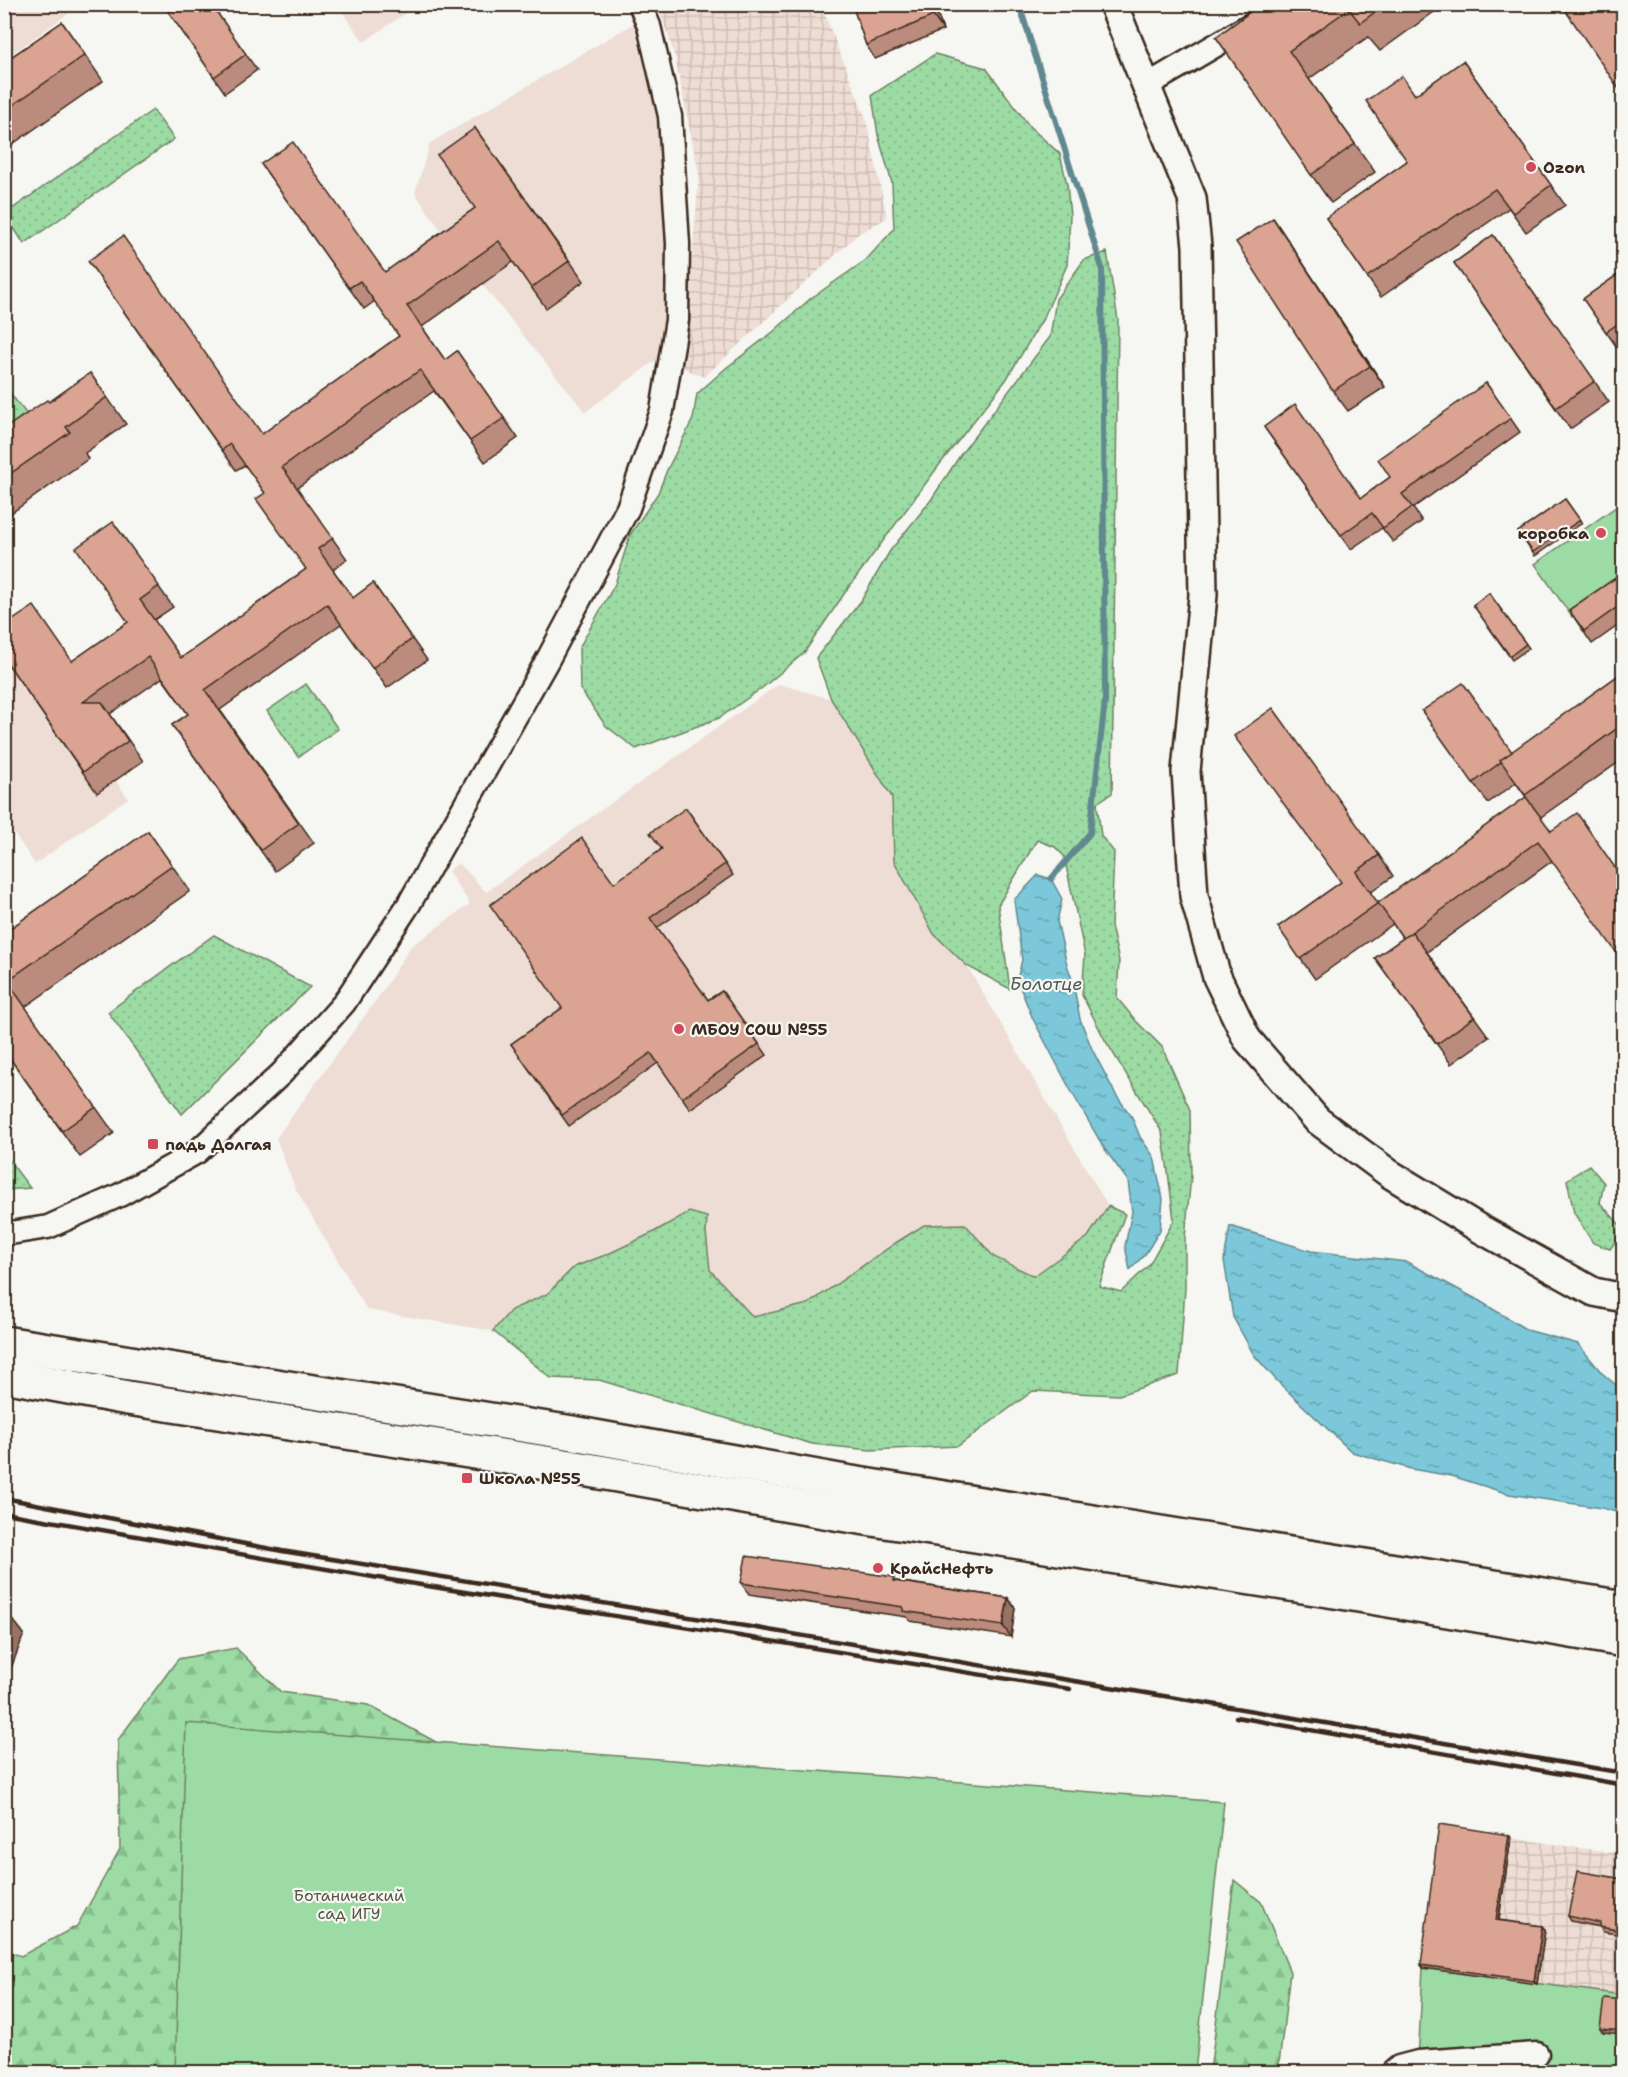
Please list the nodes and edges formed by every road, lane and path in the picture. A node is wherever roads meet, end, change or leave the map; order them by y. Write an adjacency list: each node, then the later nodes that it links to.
1 (640, 4): 5 (street)
2 (1113, 4): 4 (street)
3 (1286, 4): 4 (street)
4 (1146, 86): 6 (street)
5 (4, 1234)
6 (1623, 1298)
7 (4, 1343): 9 (main road)
8 (4, 1375): 10 (main road)
9 (1623, 1608)
10 (1623, 1640)
11 (1537, 2054): 12 (street)
12 (1393, 2073)

